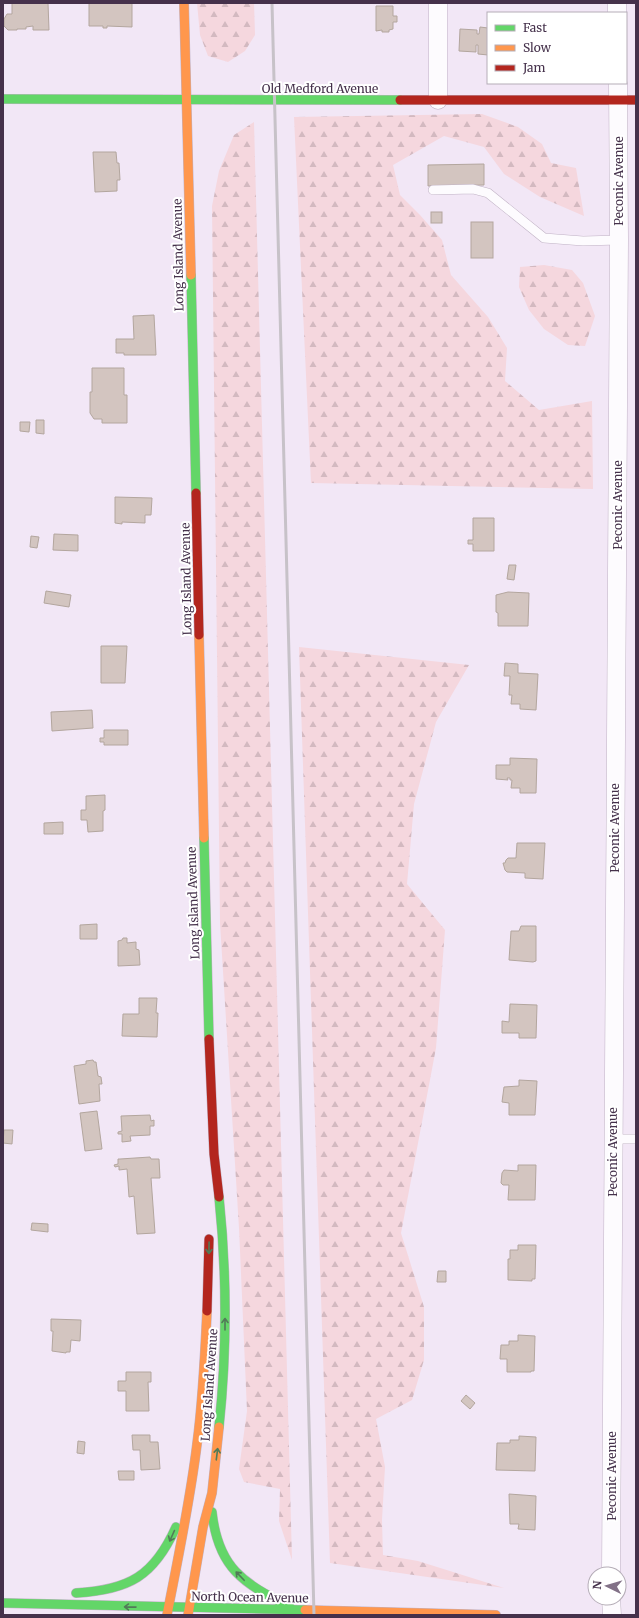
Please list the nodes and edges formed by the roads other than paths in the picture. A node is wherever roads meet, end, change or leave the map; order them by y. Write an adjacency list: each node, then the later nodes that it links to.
1 (184, 3): 5 (street, Long Island Avenue)
2 (438, 3): 6 (street)
3 (618, 92): 6 (street, Old Medford Avenue); 7 (street, Old Medford Avenue); 9 (street, Peconic Avenue)
4 (3, 99): 5 (street, Old Medford Avenue)
5 (187, 99): 6 (street, Old Medford Avenue); 12 (street, Long Island Avenue)
6 (438, 100)
7 (636, 100)
8 (433, 190): 9 (lane)
9 (619, 240): 10 (street, Peconic Avenue)
10 (612, 1139): 11 (lane); 17 (street, Peconic Avenue)
11 (636, 1139)
12 (214, 1154): 13 (street, Long Island Avenue); 16 (street, Long Island Avenue, one-way to 12)
13 (211, 1208)
14 (210, 1231): 15 (street, Long Island Avenue, one-way to 15)
15 (191, 1486): 18 (street, one-way to 18); 23 (street, Long Island Avenue)
16 (212, 1493): 22 (street, one-way to 16); 24 (street, Long Island Avenue)
17 (611, 1566)
18 (65, 1593)
19 (34, 1595): 20 (street)
20 (3, 1599)
21 (3, 1603): 23 (street, North Ocean Avenue, one-way to 21)
22 (297, 1610): 24 (street, North Ocean Avenue); 25 (street, North Ocean Avenue)
23 (168, 1612): 24 (street, North Ocean Avenue)
24 (188, 1612)
25 (496, 1615)

